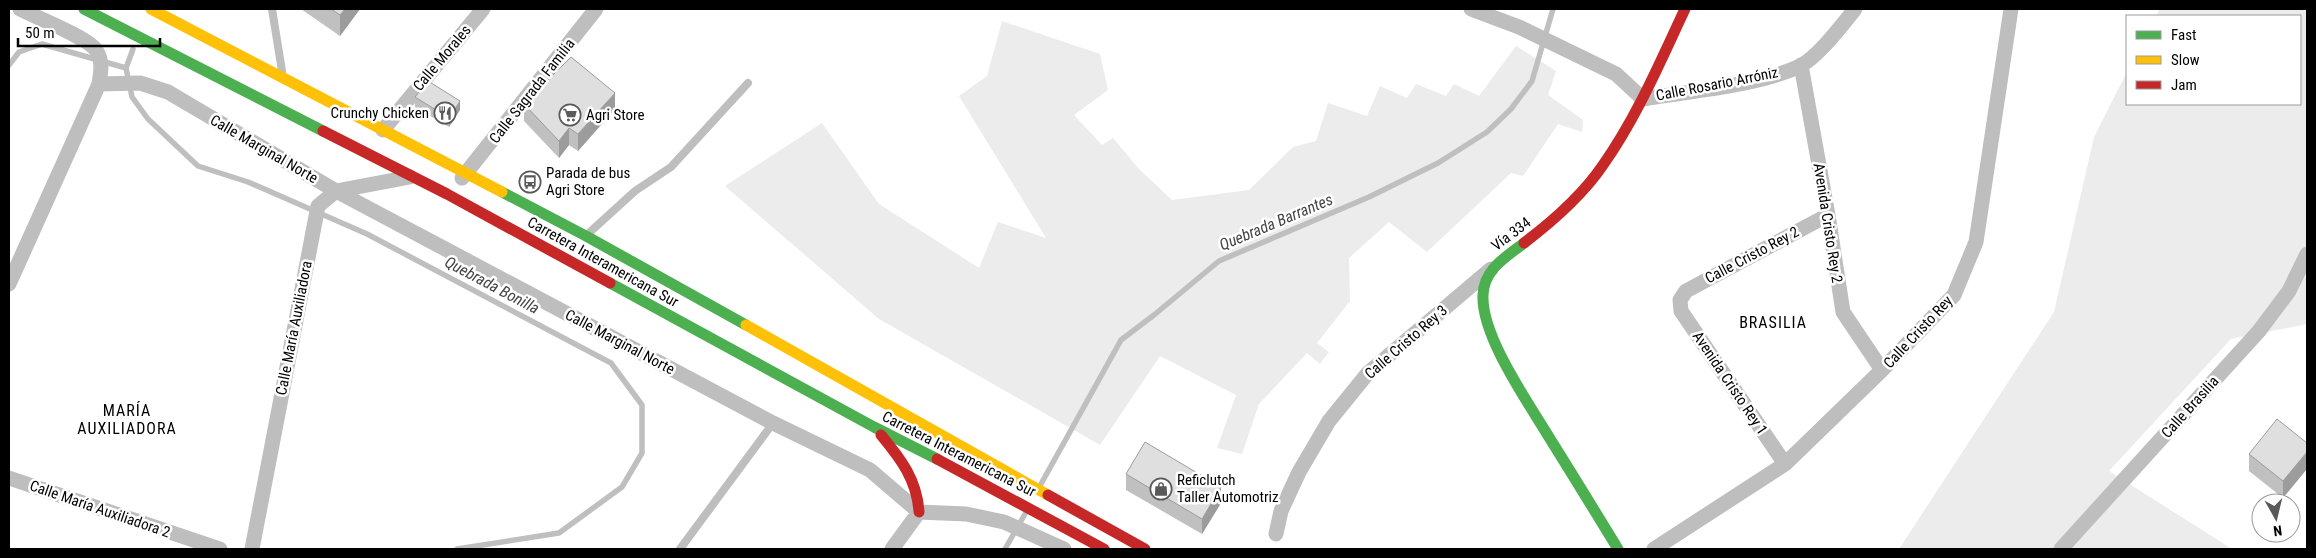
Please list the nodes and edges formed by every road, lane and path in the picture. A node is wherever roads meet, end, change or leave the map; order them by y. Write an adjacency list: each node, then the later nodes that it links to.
1 (20, 9): 14 (street)
2 (84, 9): 18 (main road, Carretera Interamericana Sur)
3 (151, 9): 12 (main road, Carretera Interamericana Sur)
4 (272, 9): 12 (lane)
5 (483, 9): 16 (street, Calle Morales)
6 (596, 9): 17 (street, Calle Sagrada Familia)
7 (1471, 9): 15 (street)
8 (1685, 9): 15 (main road, Vía 334)
9 (1855, 9): 11 (street, Calle Rosario Arróniz)
10 (2011, 9): 27 (street, Calle Cristo Rey)
11 (1801, 65): 15 (street, Calle Rosario Arróniz); 21 (street, Avenida Cristo Rey 2)
12 (284, 77): 16 (main road, Carretera Interamericana Sur)
13 (748, 83): 22 (lane)
14 (100, 84): 19 (street, Calle Marginal Norte); 25 (street)
15 (1643, 99): 24 (main road, Vía 334)
16 (383, 130): 17 (main road, Carretera Interamericana Sur)
17 (467, 173): 20 (street, Calle Sagrada Familia); 22 (main road, Carretera Interamericana Sur)
18 (412, 177): 19 (street, Calle María Auxiliadora); 20 (main road, Carretera Interamericana Sur)
19 (336, 191): 28 (street, Calle Marginal Norte); 37 (street, Calle María Auxiliadora)
20 (447, 194): 29 (main road, Carretera Interamericana Sur)
21 (1828, 215): 26 (street, Calle Cristo Rey 2); 27 (street, Avenida Cristo Rey 2)
22 (586, 236): 33 (main road, Carretera Interamericana Sur)
23 (2307, 254): 46 (street, Calle Brasilia)
24 (1494, 266): 35 (street, Calle Cristo Rey 3); 44 (main road, Vía 334)
25 (9, 284)
26 (1680, 300): 30 (street, Avenida Cristo Rey 1)
27 (1882, 370): 30 (street, Calle Cristo Rey)
28 (773, 423): 32 (street, Calle Marginal Norte); 38 (lane)
29 (874, 427): 32 (main road); 34 (main road, Carretera Interamericana Sur)
30 (1785, 464): 45 (street, Calle Cristo Rey)
31 (9, 478): 36 (street, Calle María Auxiliadora 2)
32 (919, 512): 39 (street); 40 (street)
33 (1106, 527): 34 (main road); 43 (main road, Carretera Interamericana Sur)
34 (1076, 533): 41 (main road); 42 (main road, Carretera Interamericana Sur)
35 (1276, 534)
36 (220, 549)
37 (252, 549)
38 (680, 549)
39 (892, 549)
40 (1064, 549)
41 (1074, 549)
42 (1104, 549)
43 (1145, 549)
44 (1618, 549)
45 (1654, 549)
46 (2061, 549)

